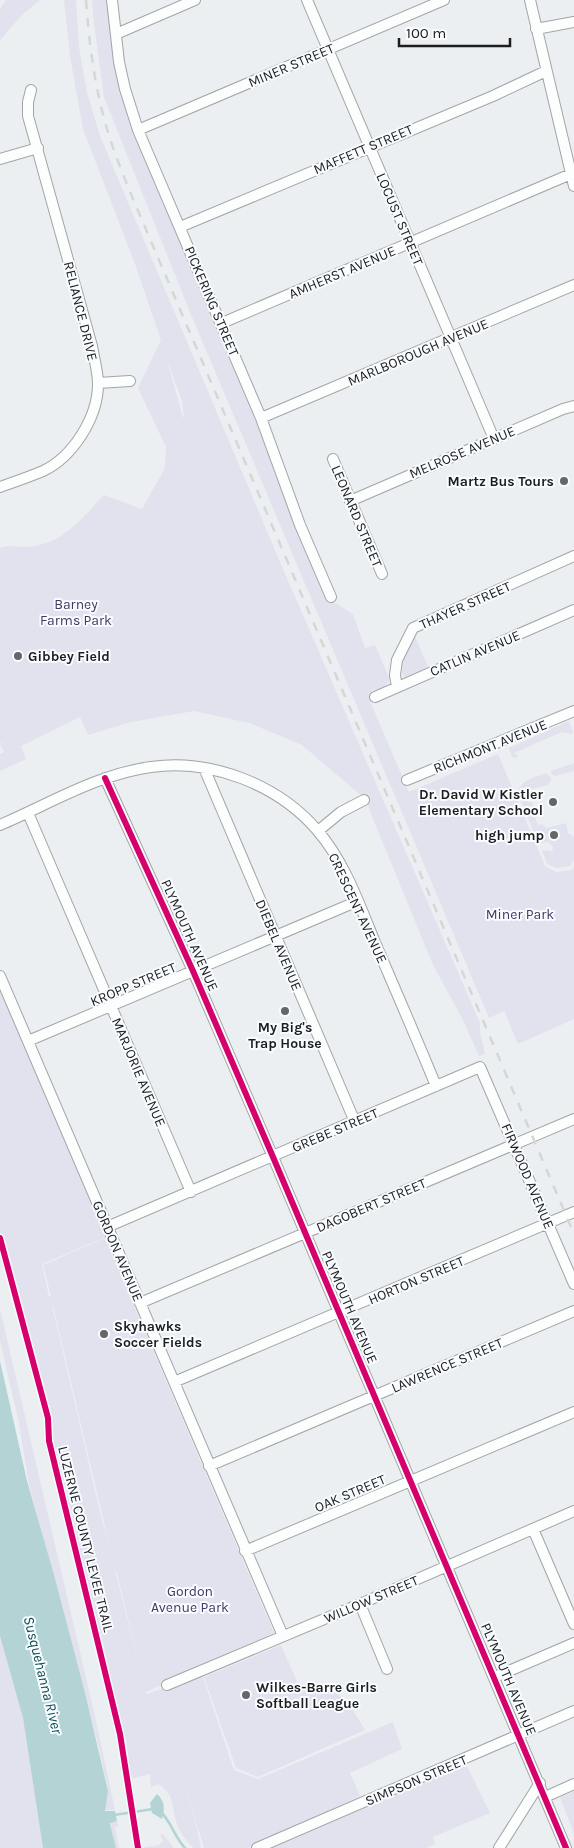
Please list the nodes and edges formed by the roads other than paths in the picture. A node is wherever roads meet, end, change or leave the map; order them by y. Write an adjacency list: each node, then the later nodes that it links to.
1 (112, 0): 8 (street, PICKERING STREET)
2 (195, 0): 8 (street)
3 (307, 0): 9 (street, LOCUST STREET)
4 (444, 0): 9 (street, MINER STREET)
5 (530, 0): 7 (street)
6 (574, 22): 7 (street)
7 (536, 30): 10 (street)
8 (116, 34): 12 (street, PICKERING STREET)
9 (328, 50): 12 (street, MINER STREET); 14 (street, LOCUST STREET)
10 (546, 71): 13 (street); 14 (street, MAFFETT STREET)
11 (32, 90): 15 (street, RELIANCE DRIVE)
12 (138, 130): 19 (street, PICKERING STREET)
13 (569, 145): 17 (street)
14 (370, 146): 19 (street, MAFFETT STREET); 20 (street, LOCUST STREET)
15 (38, 148): 16 (street); 25 (street, RELIANCE DRIVE)
16 (0, 159)
17 (571, 174): 18 (street); 20 (street, AMHERST AVENUE)
18 (574, 186)
19 (180, 227): 22 (street, PICKERING STREET)
20 (410, 242): 22 (street, AMHERST AVENUE); 23 (street, LOCUST STREET)
21 (574, 285): 23 (street, MARLBOROUGH AVENUE)
22 (222, 323): 27 (street, PICKERING STREET)
23 (452, 338): 27 (street, MARLBOROUGH AVENUE); 28 (street, LOCUST STREET)
24 (130, 381): 25 (street)
25 (98, 382): 30 (street, RELIANCE DRIVE)
26 (574, 406): 28 (street, MELROSE AVENUE)
27 (261, 418): 34 (street, PICKERING STREET)
28 (494, 438): 31 (street, MELROSE AVENUE)
29 (333, 459): 31 (street, LEONARD STREET)
30 (0, 487)
31 (350, 501): 33 (street, LEONARD STREET)
32 (574, 556): 36 (street, THAYER STREET)
33 (382, 574)
34 (331, 597)
35 (574, 610): 36 (street, CATLIN AVENUE)
36 (397, 687): 37 (street, CATLIN AVENUE)
37 (375, 697)
38 (574, 711): 41 (street, RICHMONT AVENUE)
39 (204, 768): 40 (street, CRESCENT AVENUE); 45 (street, CRESCENT AVENUE); 47 (street, DIEBEL AVENUE)
40 (106, 778): 43 (street, CRESCENT AVENUE); 48 (street, PLYMOUTH AVENUE)
41 (407, 780)
42 (364, 800): 45 (street)
43 (28, 813): 44 (street, CRESCENT AVENUE); 50 (street, MARJORIE AVENUE)
44 (0, 825)
45 (318, 831): 46 (street, CRESCENT AVENUE)
46 (358, 901): 47 (street, KROPP STREET); 53 (street, CRESCENT AVENUE)
47 (275, 936): 48 (street, KROPP STREET); 55 (street, DIEBEL AVENUE)
48 (193, 972): 50 (street, KROPP STREET); 57 (street, PLYMOUTH AVENUE)
49 (0, 976): 51 (street, GORDON AVENUE)
50 (111, 1007): 51 (street, KROPP STREET); 58 (street, MARJORIE AVENUE)
51 (28, 1041): 61 (street, GORDON AVENUE)
52 (480, 1068): 53 (street, GREBE STREET); 56 (street, FIRWOOD AVENUE)
53 (436, 1086): 55 (street, GREBE STREET)
54 (574, 1119): 56 (street, DAGOBERT STREET)
55 (355, 1122): 57 (street, GREBE STREET)
56 (514, 1144): 60 (street, FIRWOOD AVENUE); 62 (street, DAGOBERT STREET)
57 (273, 1157): 58 (street, GREBE STREET); 62 (street, PLYMOUTH AVENUE)
58 (191, 1192): 61 (street, GREBE STREET)
59 (574, 1212): 60 (street, HORTON STREET)
60 (548, 1222): 63 (street, FIRWOOD AVENUE); 66 (street, HORTON STREET)
61 (107, 1226): 64 (street, GORDON AVENUE)
62 (305, 1233): 64 (street, DAGOBERT STREET); 66 (street, PLYMOUTH AVENUE)
63 (574, 1284)
64 (140, 1303): 67 (street, GORDON AVENUE)
65 (574, 1311): 68 (street, LAWRENCE STREET)
66 (339, 1312): 67 (street, HORTON STREET); 68 (street, PLYMOUTH AVENUE)
67 (174, 1382): 70 (street, GORDON AVENUE)
68 (375, 1395): 70 (street, LAWRENCE STREET); 71 (street, PLYMOUTH AVENUE)
69 (574, 1412): 71 (street, OAK STREET)
70 (209, 1466): 74 (street, GORDON AVENUE)
71 (412, 1481): 74 (street, OAK STREET); 75 (street, PLYMOUTH AVENUE)
72 (574, 1511): 73 (street, WILLOW STREET)
73 (533, 1529): 75 (street, WILLOW STREET); 77 (street)
74 (245, 1551): 78 (street, GORDON AVENUE)
75 (447, 1566): 76 (street, WILLOW STREET); 81 (street, PLYMOUTH AVENUE)
76 (360, 1604): 78 (street, WILLOW STREET); 80 (street)
77 (574, 1624)
78 (283, 1636): 82 (street, WILLOW STREET)
79 (574, 1643): 81 (street)
80 (387, 1669)
81 (495, 1677): 84 (street, PLYMOUTH AVENUE)
82 (167, 1684)
83 (574, 1711): 84 (street, SIMPSON STREET)
84 (519, 1735): 85 (street, PLYMOUTH AVENUE); 88 (street, SIMPSON STREET)
85 (540, 1783): 87 (street, PLYMOUTH AVENUE); 89 (street)
86 (574, 1784): 87 (street)
87 (545, 1796): 90 (street, PLYMOUTH AVENUE)
88 (257, 1848)
89 (499, 1848)
90 (566, 1848)

